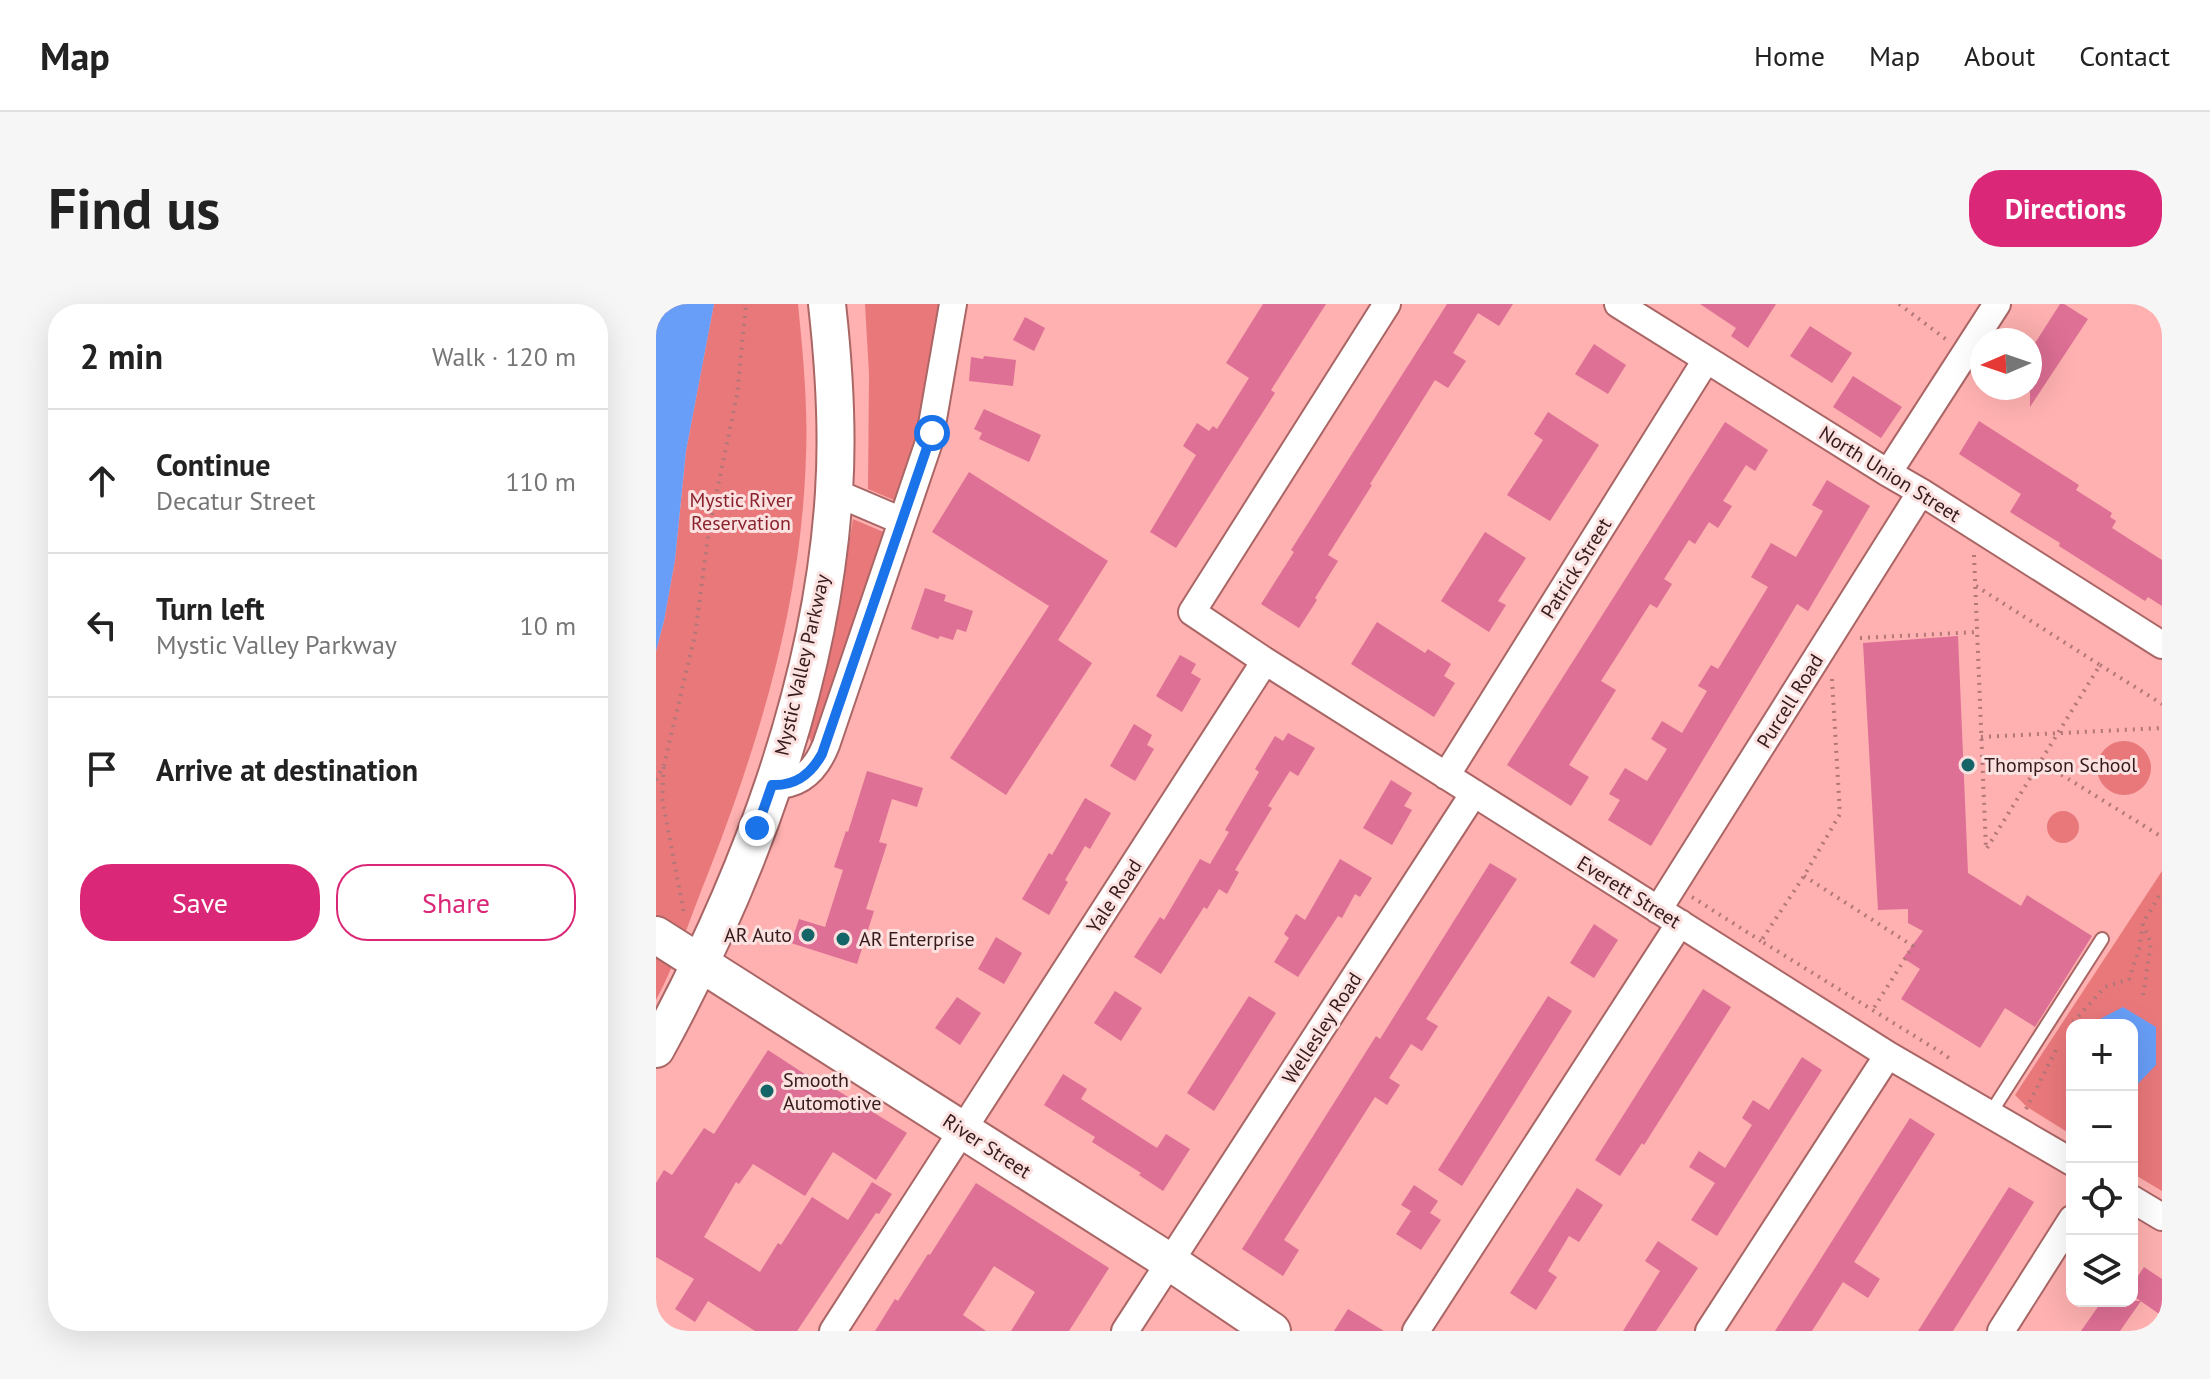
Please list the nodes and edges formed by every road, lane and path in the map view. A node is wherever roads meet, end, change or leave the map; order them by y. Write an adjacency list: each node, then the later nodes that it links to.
1 (746, 304): 27 (path)
2 (827, 304): 11 (main road, Mystic Valley Parkway)
3 (953, 304): 13 (street)
4 (1387, 304): 19 (street, Everett Street)
5 (1618, 304): 9 (street, North Union Street)
6 (1899, 304): 8 (path)
7 (1997, 304): 8 (street)
8 (1964, 354): 10 (street)
9 (1706, 360): 10 (street, North Union Street); 28 (street, Patrick Street)
10 (1888, 473): 12 (street, North Union Street)
11 (834, 492): 13 (street); 30 (main road, Mystic Valley Parkway)
12 (1921, 492): 18 (street, North Union Street); 36 (street, Purcell Road)
13 (902, 521): 30 (street)
14 (1973, 551): 15 (path)
15 (1976, 586): 16 (path); 20 (path)
16 (1978, 632): 17 (path); 25 (path)
17 (1849, 638)
18 (2162, 645)
19 (1265, 661): 28 (street, Everett Street); 51 (street, Yale Road)
20 (2100, 665): 22 (path); 24 (path)
21 (1832, 673): 33 (path)
22 (2162, 704)
23 (2162, 728): 24 (path)
24 (2056, 734): 25 (path); 26 (path)
25 (1981, 737): 26 (path)
26 (2041, 762): 32 (path)
27 (664, 765): 29 (path); 38 (path)
28 (1446, 776): 31 (street, Everett Street)
29 (656, 780)
30 (772, 785): 41 (main road, Mystic Valley Parkway)
31 (1474, 793): 36 (street, Everett Street); 56 (street, Wellesley Road)
32 (2162, 837)
33 (1804, 876): 40 (path); 43 (path)
34 (2162, 894): 37 (path)
35 (1692, 897): 40 (path)
36 (1669, 916): 47 (street, Everett Street); 60 (street, Purcell Road)
37 (2143, 923): 42 (path); 44 (path)
38 (670, 924): 41 (main road, River Street)
39 (2102, 939): 49 (lane)
40 (1761, 941): 43 (path)
41 (702, 963): 46 (main road, Mystic Valley Parkway); 51 (main road, River Street)
42 (2143, 995)
43 (1872, 1011): 48 (path)
44 (2075, 1019)
45 (2060, 1042): 50 (path)
46 (656, 1049)
47 (1888, 1055): 49 (street, Everett Street); 61 (street)
48 (1954, 1062)
49 (1990, 1114): 52 (street, Everett Street)
50 (2023, 1115)
51 (963, 1131): 56 (main road, River Street); 57 (street, Yale Road)
52 (2066, 1158)
53 (2138, 1203): 54 (street)
54 (2162, 1217)
55 (2066, 1228): 62 (street)
56 (1170, 1262): 58 (street, Wellesley Road); 59 (main road, River Street)
57 (833, 1331)
58 (1125, 1331)
59 (1272, 1331)
60 (1416, 1331)
61 (1709, 1331)
62 (2001, 1331)

